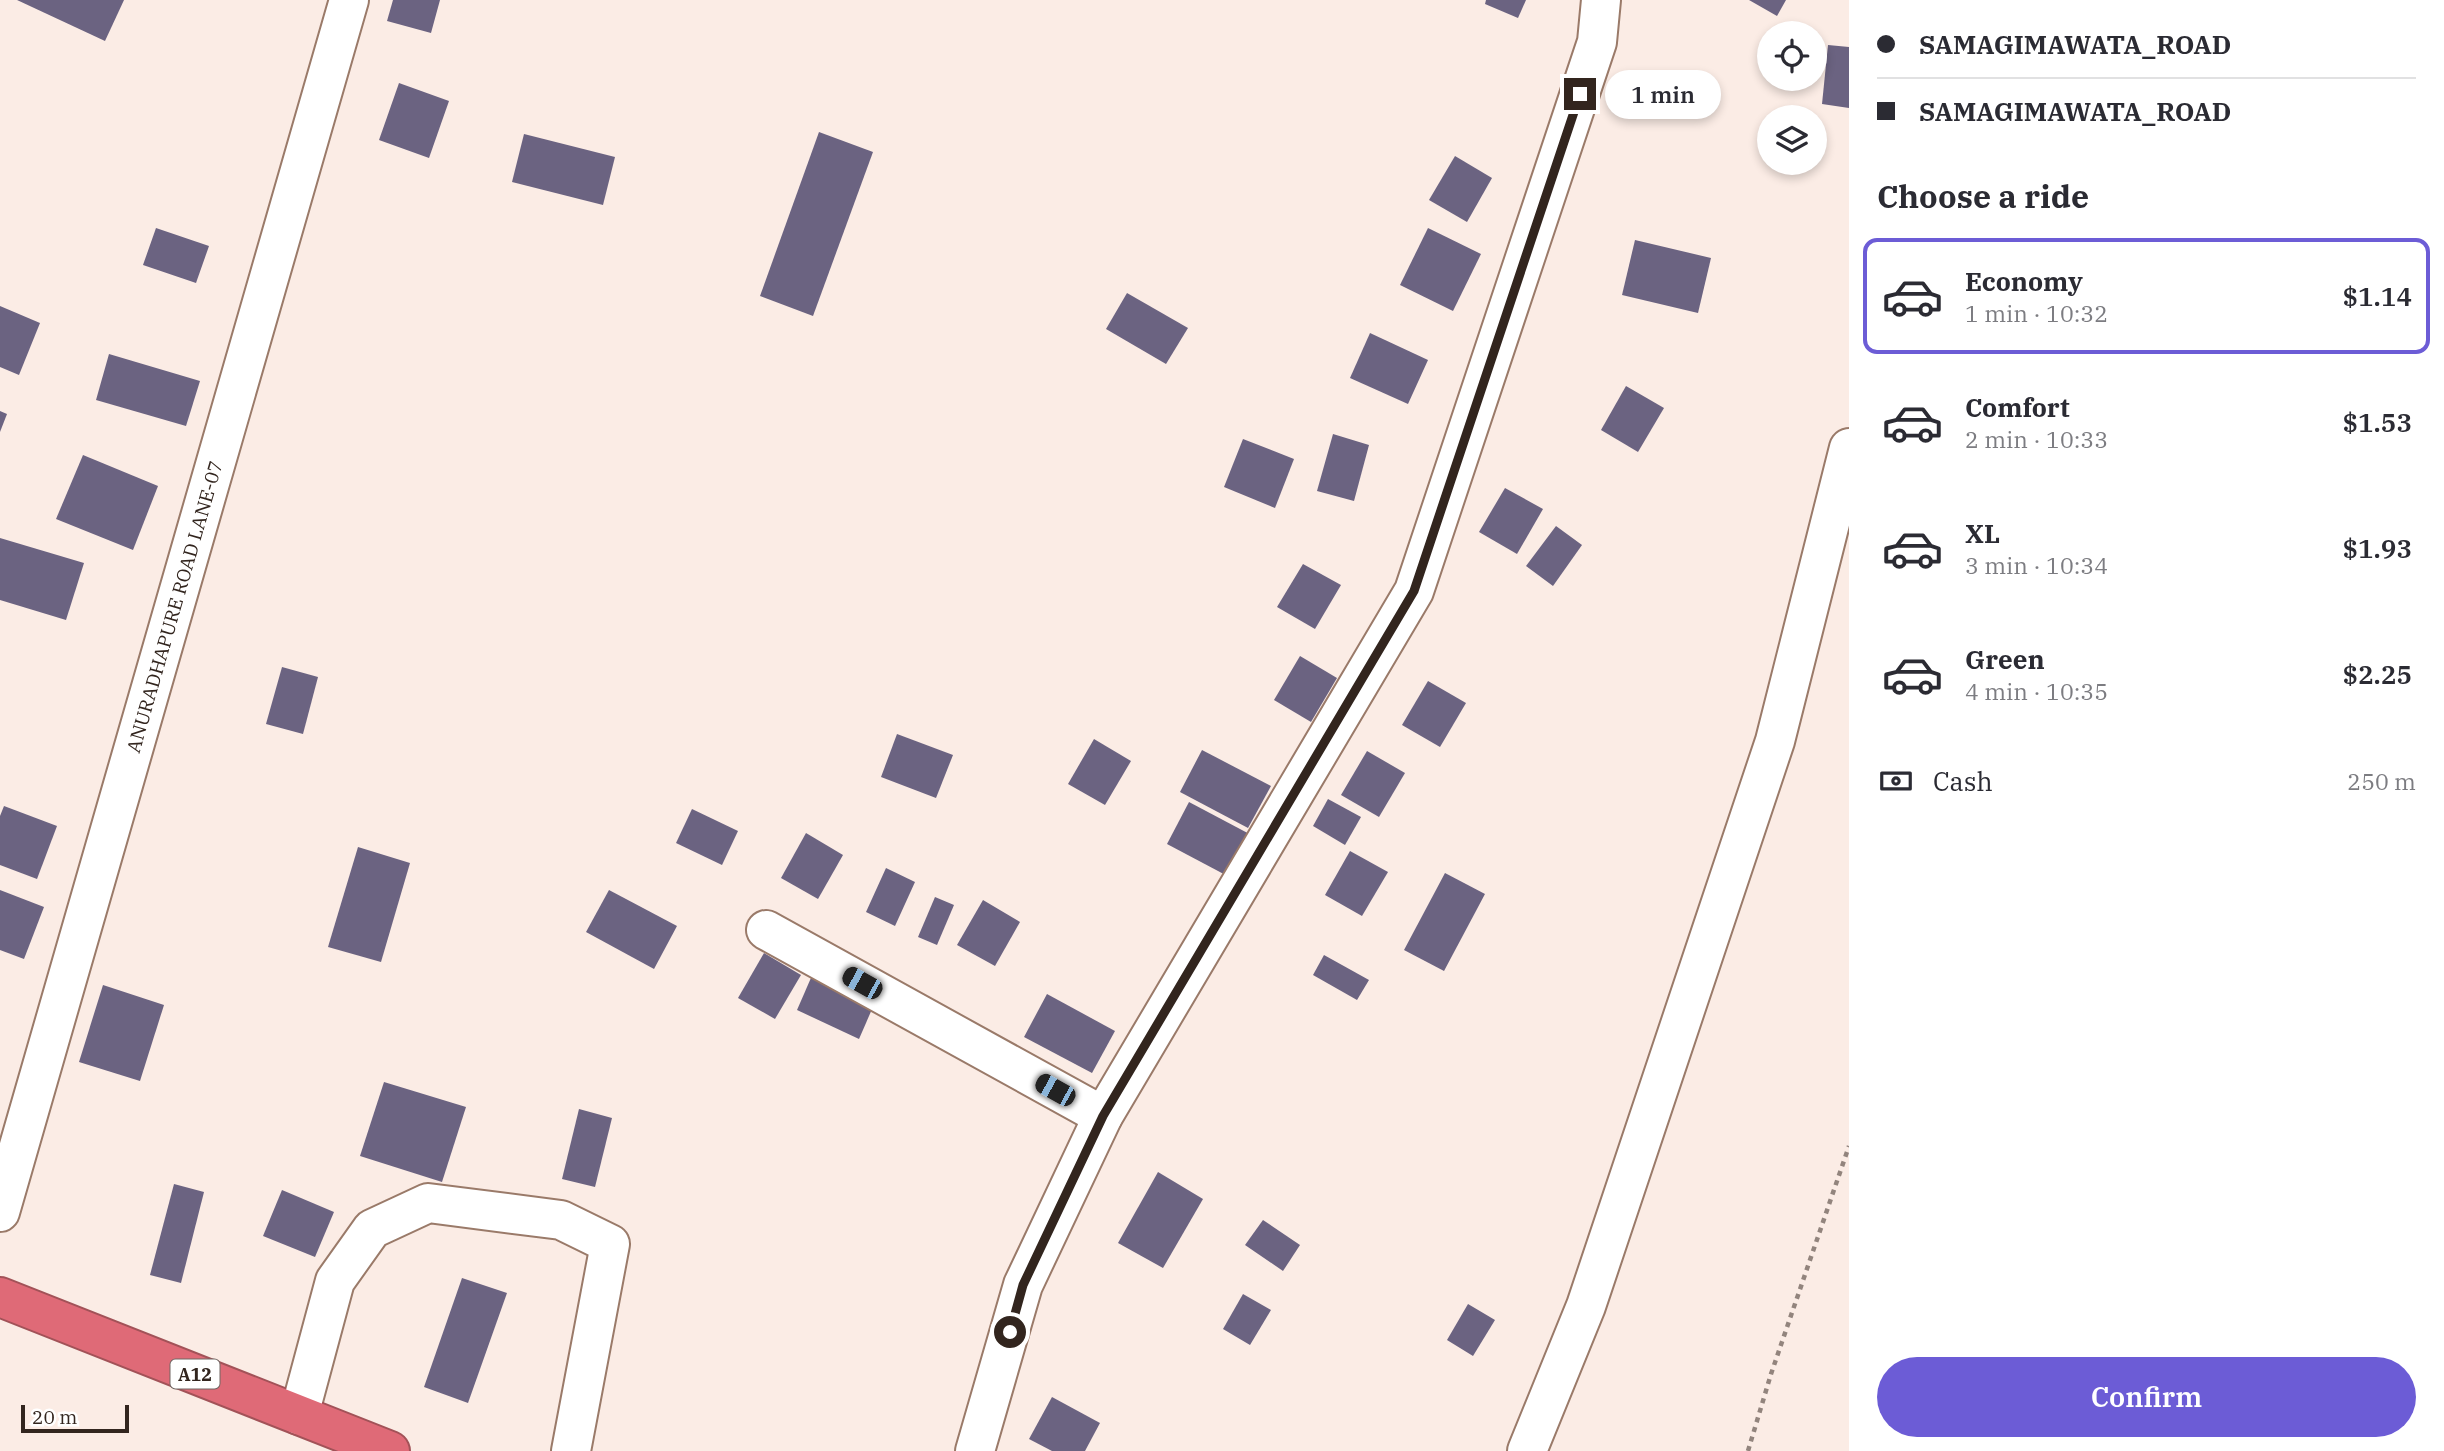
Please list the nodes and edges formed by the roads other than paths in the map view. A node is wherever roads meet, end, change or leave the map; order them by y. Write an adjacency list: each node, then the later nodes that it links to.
1 (349, 0): 6 (street, ANURADHAPURE ROAD LANE-07)
2 (1601, 0): 5 (street)
3 (1849, 448): 12 (street)
4 (765, 930): 5 (street)
5 (1103, 1116): 11 (street)
6 (0, 1212)
7 (0, 1297): 8 (highway, A12)
8 (299, 1415): 9 (highway, A12); 10 (street)
9 (390, 1451)
10 (571, 1451)
11 (975, 1451)
12 (1527, 1451)

